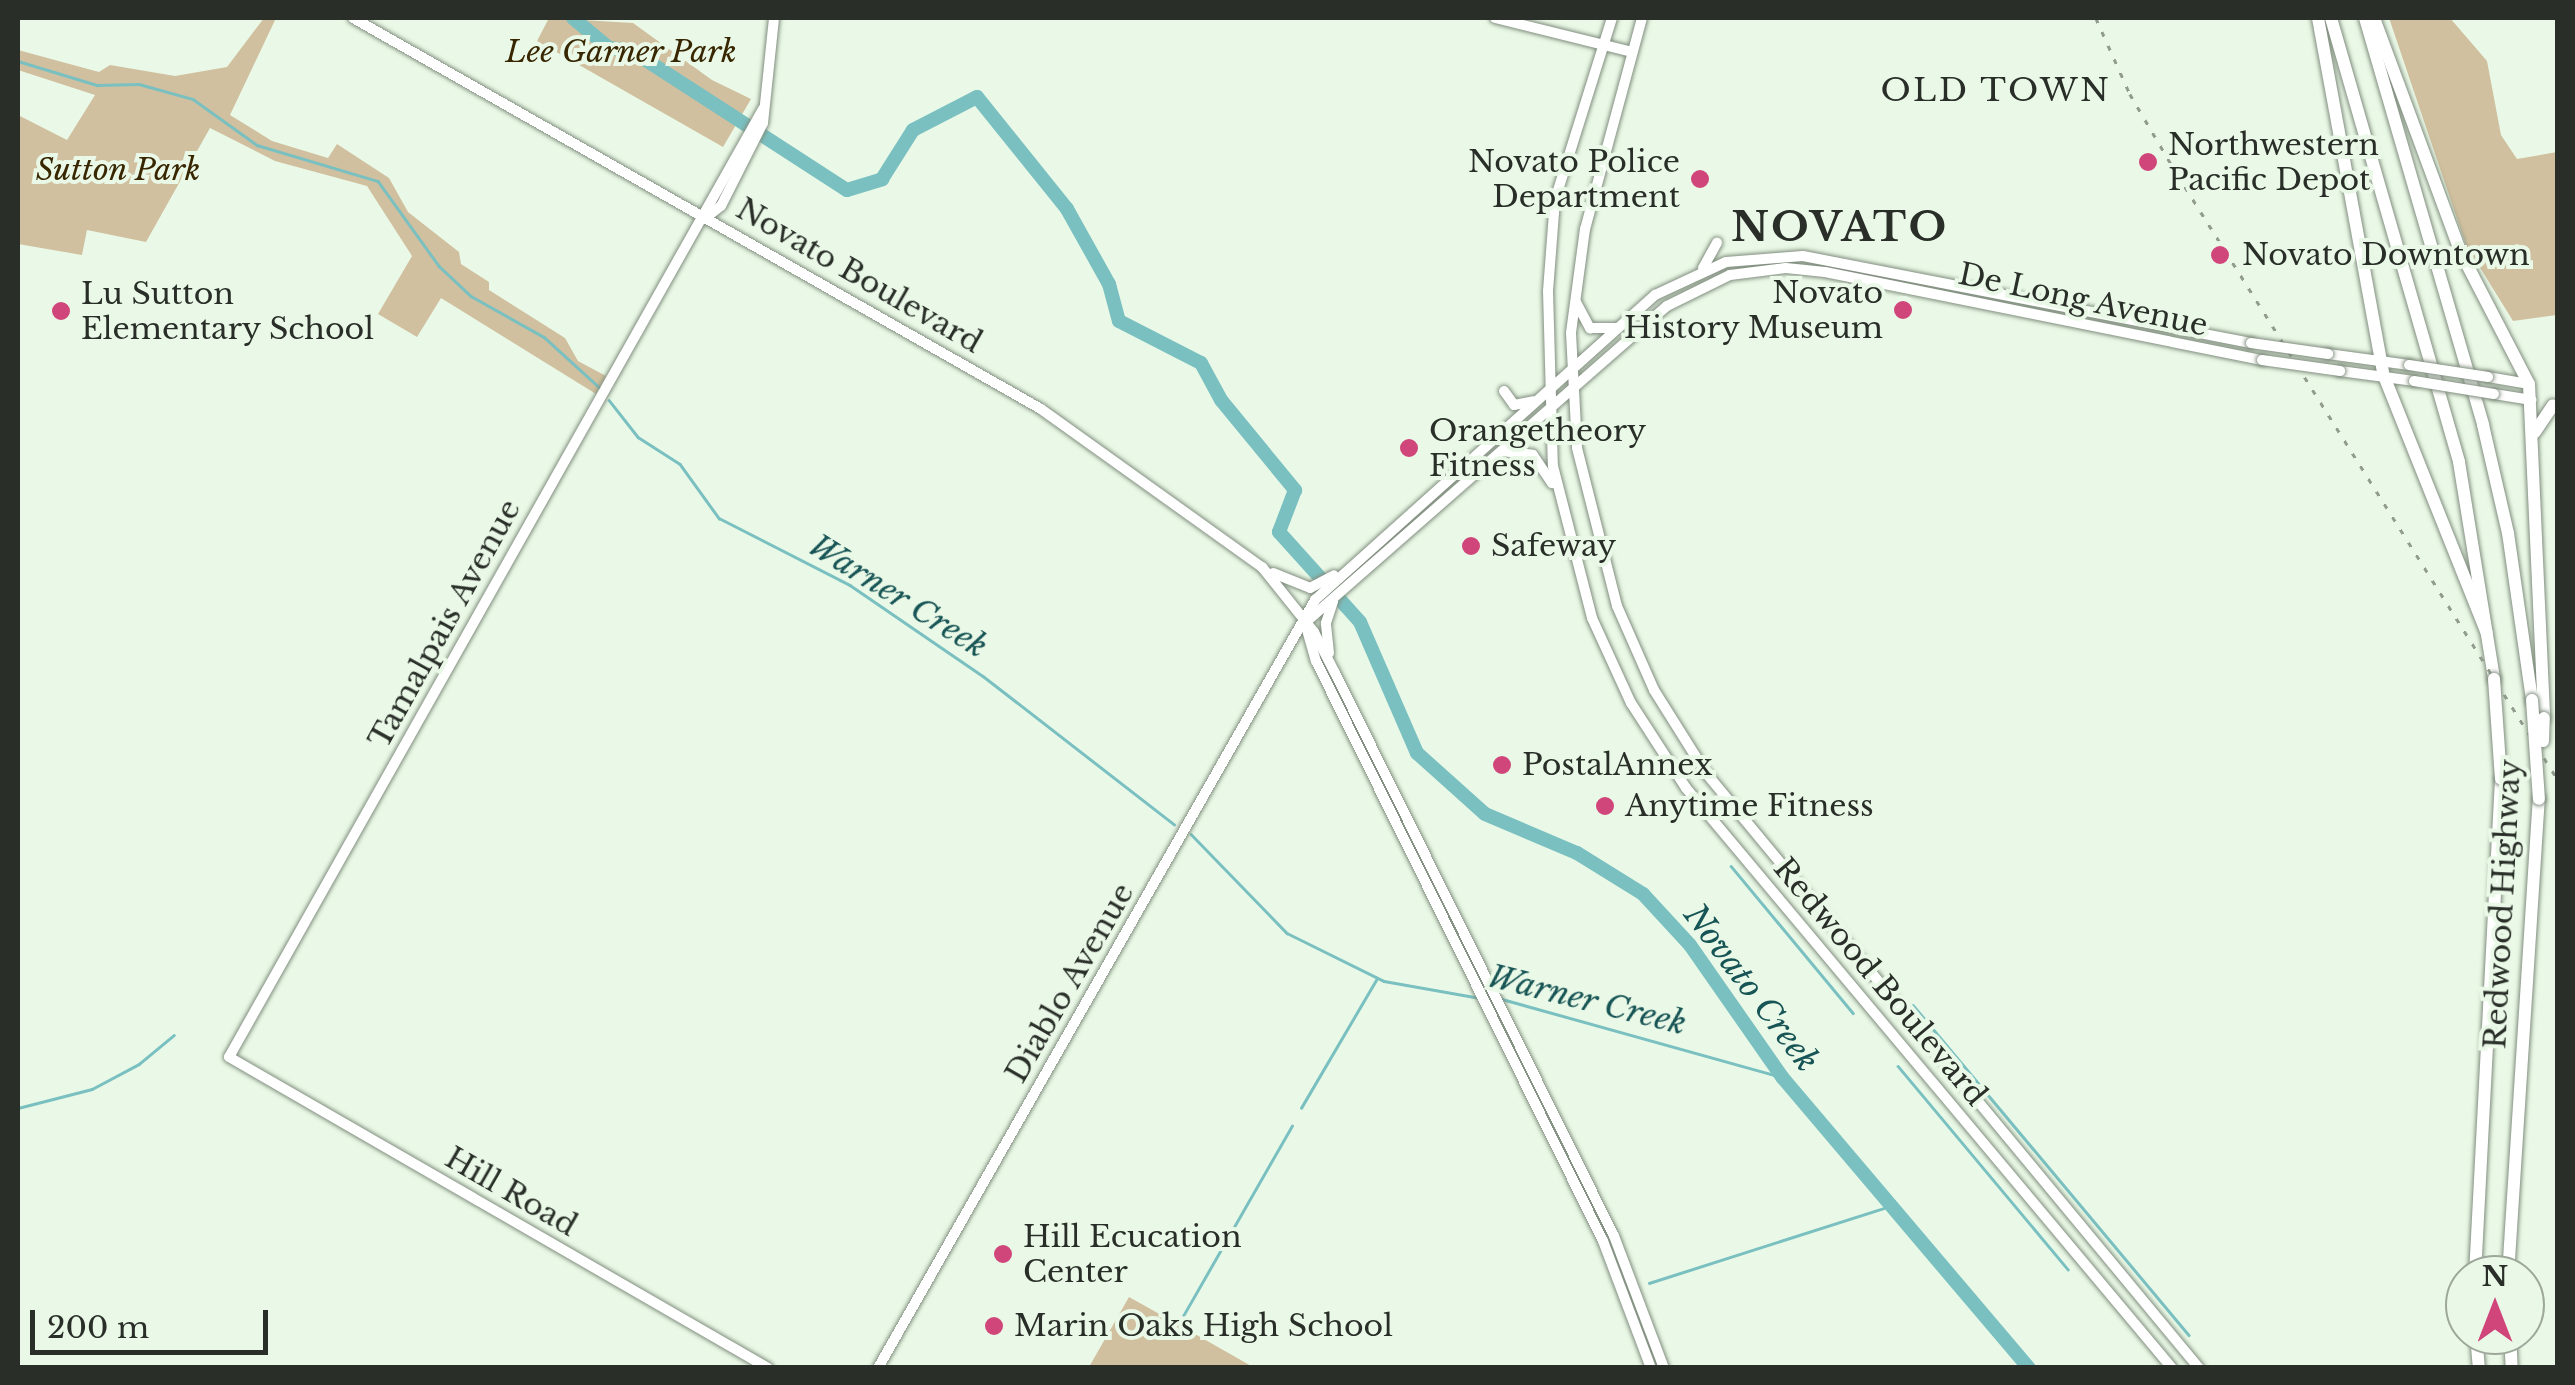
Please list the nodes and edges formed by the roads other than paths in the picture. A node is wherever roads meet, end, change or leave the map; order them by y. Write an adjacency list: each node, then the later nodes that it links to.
1 (353, 18): 12 (main road, Novato Boulevard)
2 (774, 18): 12 (main road, Tamalpais Avenue)
3 (1495, 18): 10 (main road)
4 (1612, 18): 10 (main road, Redwood Boulevard)
5 (1642, 18): 11 (main road, Redwood Boulevard)
6 (2318, 18): 21 (highway)
7 (2331, 18): 43 (highway, Redwood Highway)
8 (2364, 18): 47 (highway, Redwood Highway, bridge)
9 (2374, 18): 23 (highway)
10 (1604, 46): 11 (main road); 25 (main road, Redwood Boulevard)
11 (1632, 52): 17 (main road, Redwood Boulevard)
12 (708, 216): 40 (main road, Novato Boulevard); 48 (main road, Tamalpais Avenue)
13 (1717, 243): 15 (main road)
14 (1726, 262): 15 (main road, De Long Avenue); 16 (main road); 19 (main road, De Long Avenue)
15 (1700, 271): 18 (main road, De Long Avenue)
16 (1730, 275): 20 (main road, De Long Avenue); 24 (main road, De Long Avenue)
17 (1575, 296): 18 (main road); 22 (main road, Redwood Boulevard)
18 (1618, 328): 22 (main road, De Long Avenue)
19 (2180, 332): 20 (main road); 21 (main road, De Long Avenue, bridge)
20 (2134, 337): 21 (main road, De Long Avenue, bridge)
21 (2382, 369): 23 (main road, De Long Avenue, bridge); 27 (main road, De Long Avenue, bridge); 43 (highway)
22 (1571, 371): 24 (main road, Redwood Boulevard); 25 (main road, De Long Avenue)
23 (2529, 384): 27 (highway)
24 (1571, 389): 30 (main road, De Long Avenue); 37 (main road, Redwood Boulevard)
25 (1548, 390): 28 (main road, Diablo Avenue); 30 (main road, Redwood Boulevard)
26 (1504, 391): 28 (main road)
27 (2532, 400): 31 (highway)
28 (1535, 401): 33 (main road, Diablo Avenue)
29 (2553, 405): 31 (highway)
30 (1549, 409): 32 (main road, Diablo Avenue); 35 (main road, Redwood Boulevard)
31 (2534, 434): 47 (highway, bridge)
32 (1502, 451): 34 (main road, Diablo Avenue); 35 (main road)
33 (1464, 463): 34 (main road); 36 (main road, Diablo Avenue)
34 (1476, 476): 39 (main road, Diablo Avenue)
35 (1558, 498): 38 (main road, Redwood Boulevard)
36 (1396, 525): 39 (main road); 41 (main road, Diablo Avenue)
37 (1599, 548): 38 (main road); 56 (main road, Redwood Boulevard)
38 (1572, 552): 55 (main road, Redwood Boulevard)
39 (1389, 553): 41 (main road, Diablo Avenue)
40 (1262, 567): 41 (main road); 42 (main road, Novato Boulevard)
41 (1328, 596): 42 (main road, Diablo Avenue); 46 (main road)
42 (1305, 622): 44 (main road, Diablo Avenue); 45 (main road); 46 (main road)
43 (2491, 639): 49 (highway, Redwood Highway, bridge)
44 (1284, 658): 45 (main road); 52 (main road, Diablo Avenue)
45 (1316, 661): 53 (main road)
46 (1335, 673): 54 (main road)
47 (2538, 799): 50 (highway, Redwood Highway)
48 (229, 1058): 51 (main road, Hill Road)
49 (2476, 1255)
50 (2509, 1255)
51 (768, 1368)
52 (878, 1368)
53 (1652, 1368)
54 (1664, 1368)
55 (2172, 1368)
56 (2199, 1368)

